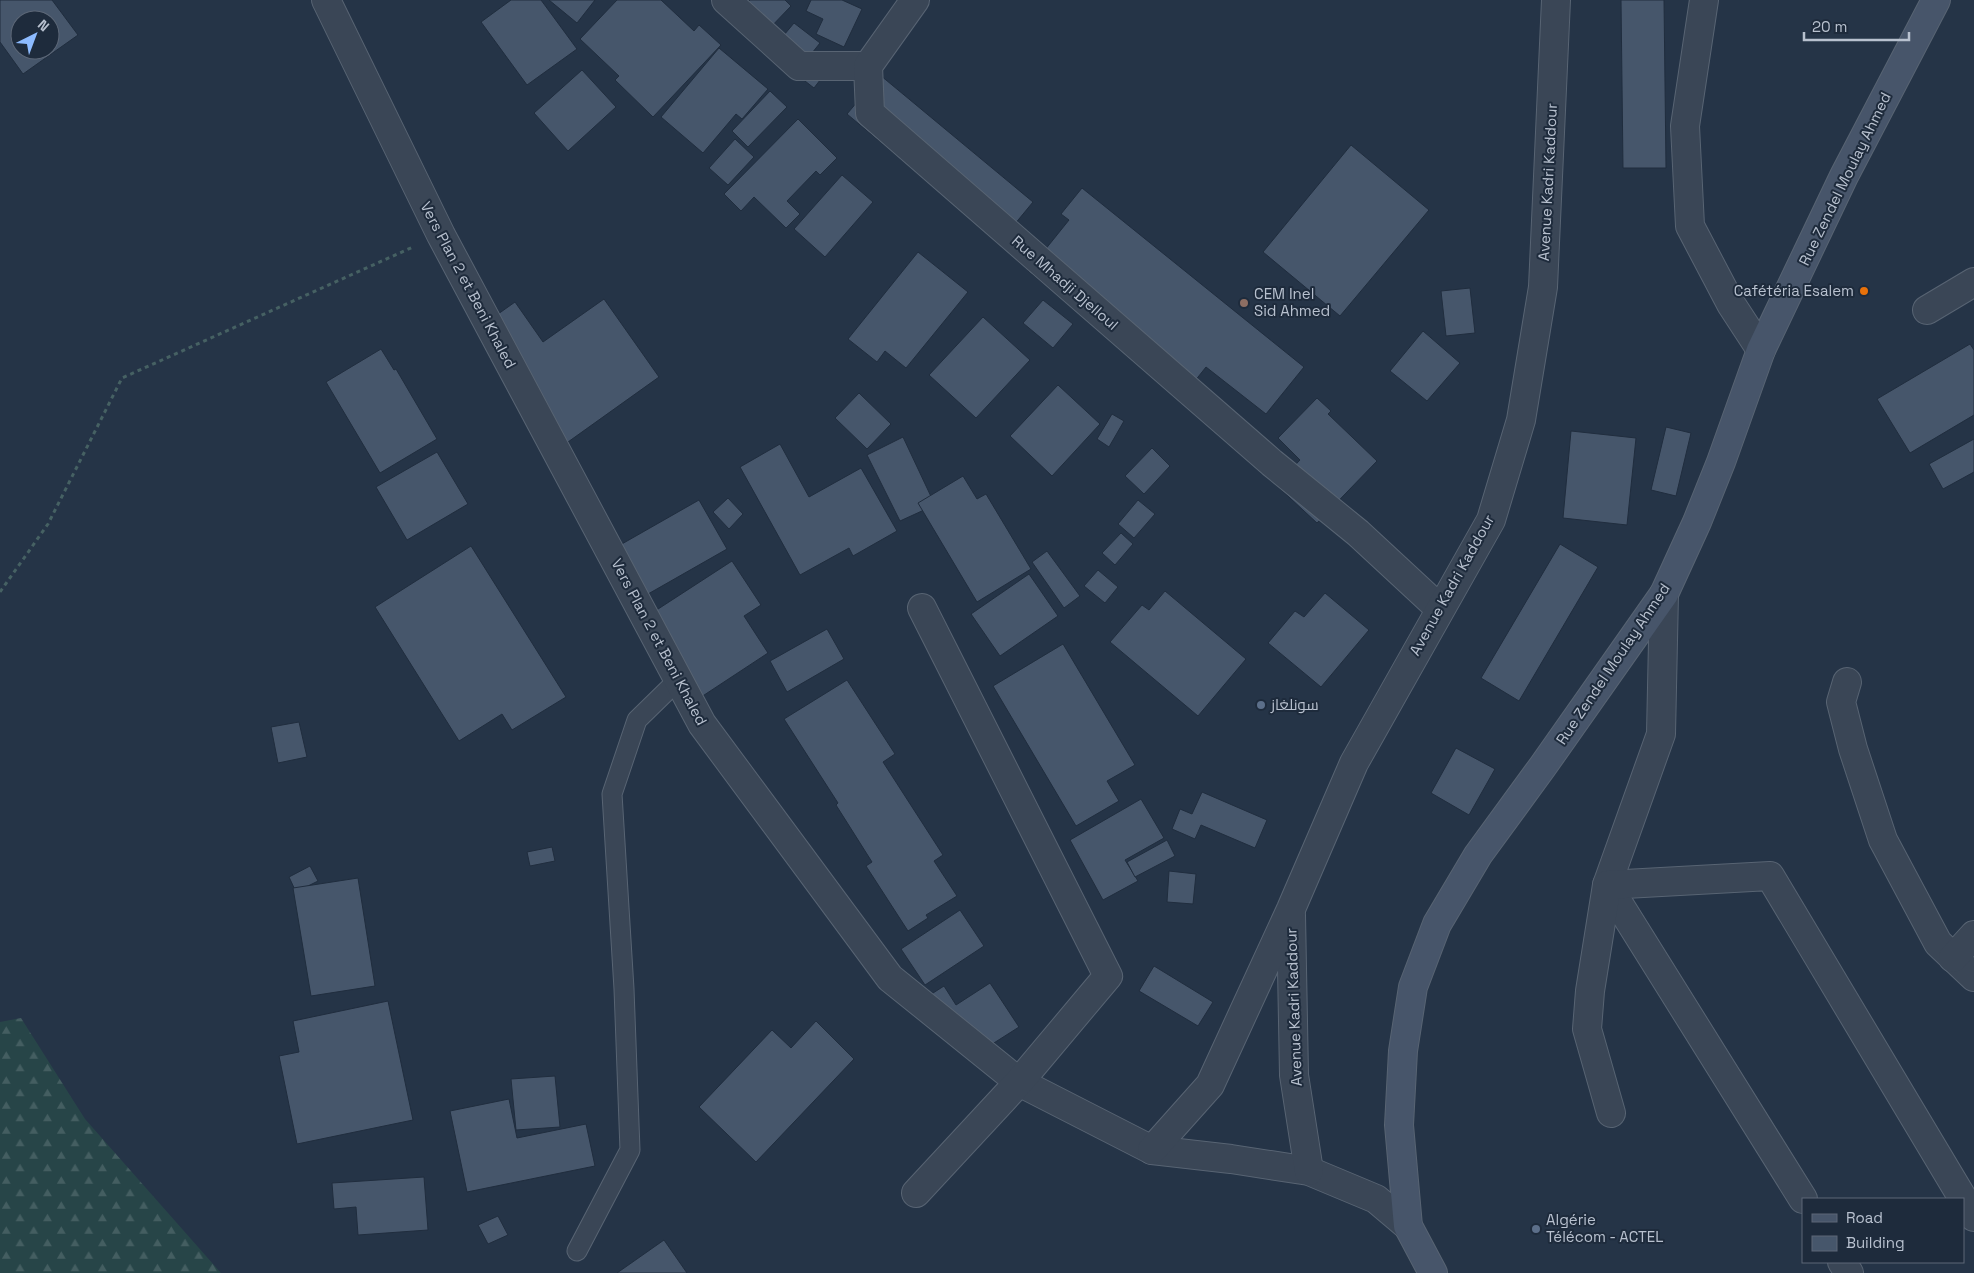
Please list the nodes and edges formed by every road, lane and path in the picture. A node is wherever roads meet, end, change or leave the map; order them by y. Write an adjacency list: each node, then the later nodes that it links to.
1 (326, 0): 8 (street, Vers Plan 2 et Beni Khaled)
2 (726, 0): 7 (street)
3 (915, 0): 7 (street)
4 (1556, 0): 15 (street, Avenue Kadri Kaddour)
5 (1704, 0): 11 (street)
6 (1936, 0): 11 (main road, Rue Zendel Moulay Ahmed)
7 (868, 66): 15 (street, Rue Mhadji Djelloul)
8 (441, 235): 12 (path); 16 (street, Vers Plan 2 et Beni Khaled)
9 (1974, 282): 10 (street)
10 (1927, 310)
11 (1761, 350): 13 (main road, Rue Zendel Moulay Ahmed)
12 (0, 592)
13 (1664, 594): 18 (street); 32 (main road, Rue Zendel Moulay Ahmed)
14 (922, 608): 23 (street)
15 (1440, 610): 19 (street, Avenue Kadri Kaddour)
16 (679, 679): 23 (street, Vers Plan 2 et Beni Khaled); 33 (lane)
17 (1847, 682): 21 (street)
18 (1606, 885): 24 (street); 28 (street); 29 (street)
19 (1291, 908): 25 (street, Avenue Kadri Kaddour); 26 (street, Avenue Kadri Kaddour)
20 (1974, 935): 21 (street)
21 (1953, 958): 22 (street)
22 (1974, 977)
23 (1019, 1082): 25 (street, Vers Plan 2 et Beni Khaled); 27 (street)
24 (1612, 1113)
25 (1152, 1150): 26 (street)
26 (1309, 1171): 32 (street)
27 (916, 1193)
28 (1802, 1198)
29 (1963, 1198)
30 (1964, 1200): 31 (street)
31 (1974, 1217)
32 (1408, 1226): 34 (main road)
33 (577, 1251)
34 (1433, 1273)

